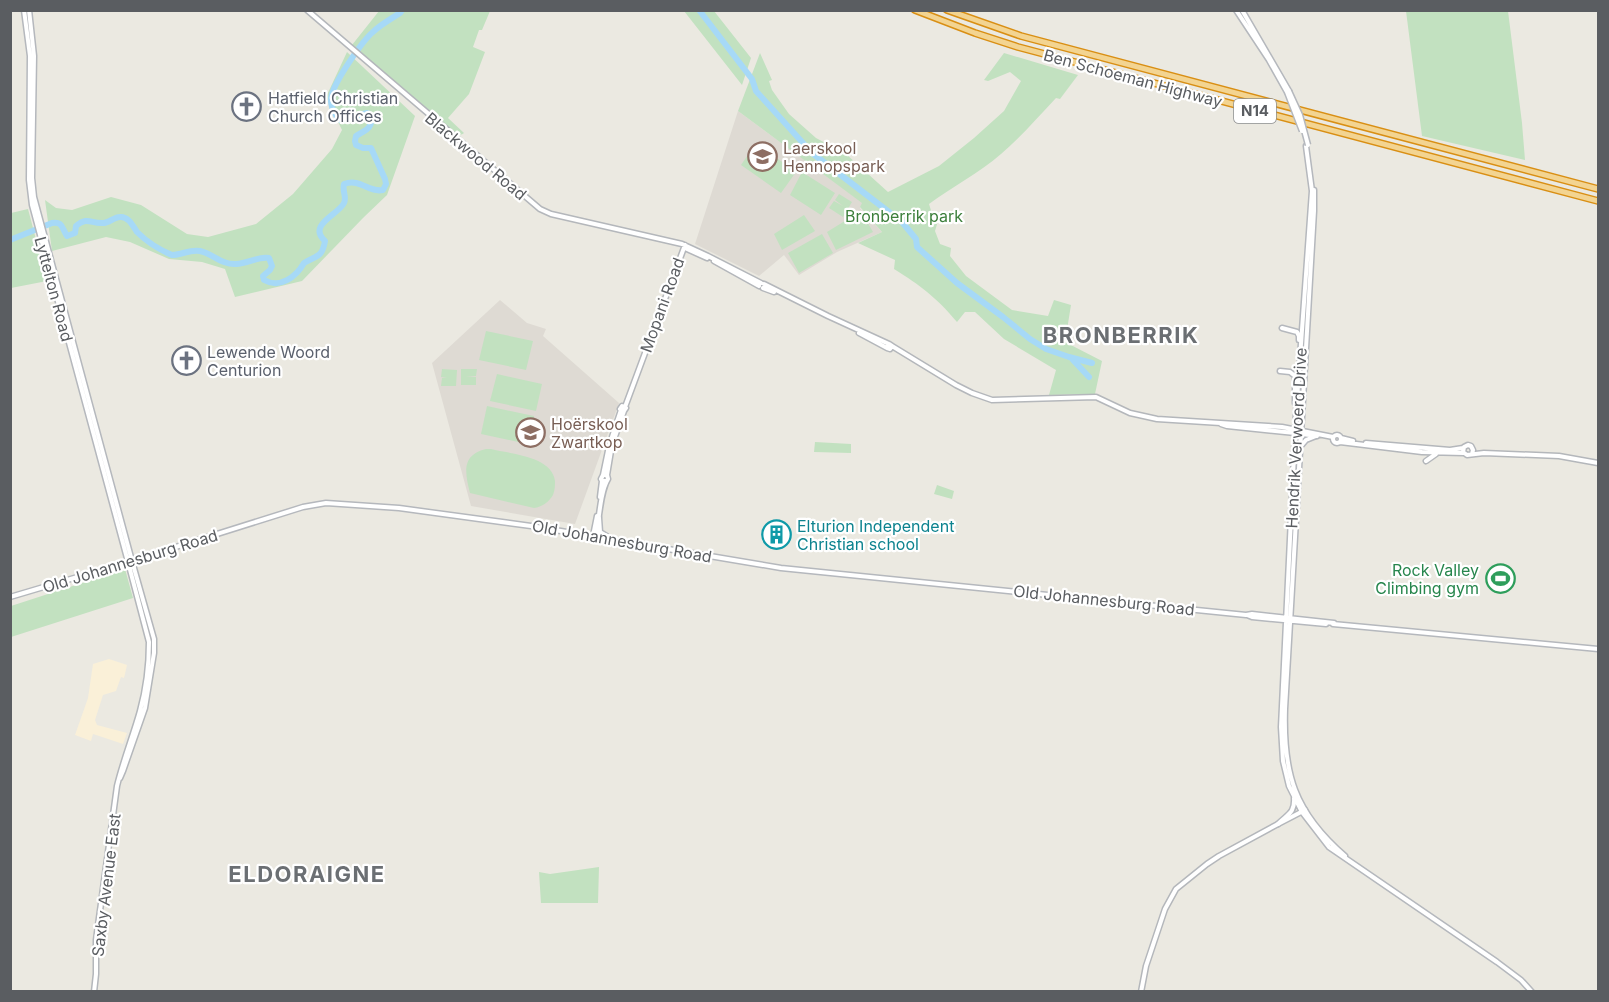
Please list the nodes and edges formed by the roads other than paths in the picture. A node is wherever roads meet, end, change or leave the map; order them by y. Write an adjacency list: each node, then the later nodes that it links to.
1 (26, 10): 40 (main road, Lyttelton Road)
2 (307, 10): 11 (main road, Blackwood Road)
3 (915, 10): 10 (highway, Ben Schoeman Highway / N14)
4 (947, 10): 9 (highway, Ben Schoeman Highway / N14)
5 (1236, 10): 7 (main road, Hendrik Verwoerd Drive)
6 (1244, 12): 7 (main road, Hendrik Verwoerd Drive)
7 (1288, 92): 8 (main road, Hendrik Verwoerd Drive, bridge)
8 (1307, 146): 12 (main road, Hendrik Verwoerd Drive); 22 (main road, Hendrik Verwoerd Drive)
9 (1599, 189)
10 (1599, 201)
11 (684, 246): 18 (main road, Blackwood Road); 36 (main road, Mopani Road)
12 (1303, 322): 14 (main road); 16 (main road, Hendrik Verwoerd Drive)
13 (1282, 328): 14 (main road)
14 (1288, 329): 16 (main road)
15 (1280, 371): 17 (main road)
16 (1300, 371): 17 (main road, Hendrik Verwoerd Drive)
17 (1296, 413): 22 (main road, Hendrik Verwoerd Drive)
18 (1219, 423): 19 (main road); 20 (main road)
19 (1267, 426): 20 (main road); 21 (main road); 22 (main road)
20 (1255, 428): 21 (main road)
21 (1281, 431): 22 (main road)
22 (1298, 431): 23 (main road); 24 (main road); 28 (main road, Hendrik Verwoerd Drive); 42 (main road, Hendrik Verwoerd Drive)
23 (1316, 436): 24 (main road); 28 (main road)
24 (1333, 438): 25 (main road)
25 (1340, 440): 26 (main road); 30 (main road)
26 (1400, 447): 29 (main road); 30 (main road)
27 (1472, 447): 29 (main road); 32 (main road); 33 (main road)
28 (1299, 448): 42 (main road, Hendrik Verwoerd Drive)
29 (1464, 450): 31 (main road); 32 (main road)
30 (1426, 452): 31 (main road)
31 (1439, 452): 34 (main road)
32 (1472, 453): 33 (main road)
33 (1484, 453): 35 (main road)
34 (1426, 461)
35 (1599, 463)
36 (604, 481): 37 (main road); 38 (main road)
37 (599, 519): 38 (main road); 39 (main road)
38 (595, 536): 39 (main road, Old Johannesburg Road); 40 (main road, Old Johannesburg Road)
39 (615, 540): 42 (main road, Old Johannesburg Road)
40 (130, 562): 41 (main road, Old Johannesburg Road); 47 (main road, Saxby Avenue East)
41 (10, 597)
42 (1289, 619): 43 (main road, Old Johannesburg Road); 44 (main road, Hendrik Verwoerd Drive); 45 (main road, Hendrik Verwoerd Drive)
43 (1599, 650)
44 (1293, 794): 45 (main road, Hendrik Verwoerd Drive); 46 (main road)
45 (1303, 811): 46 (main road); 49 (main road, Hendrik Verwoerd Drive)
46 (1278, 824): 48 (main road)
47 (94, 992)
48 (1141, 992)
49 (1532, 992)

